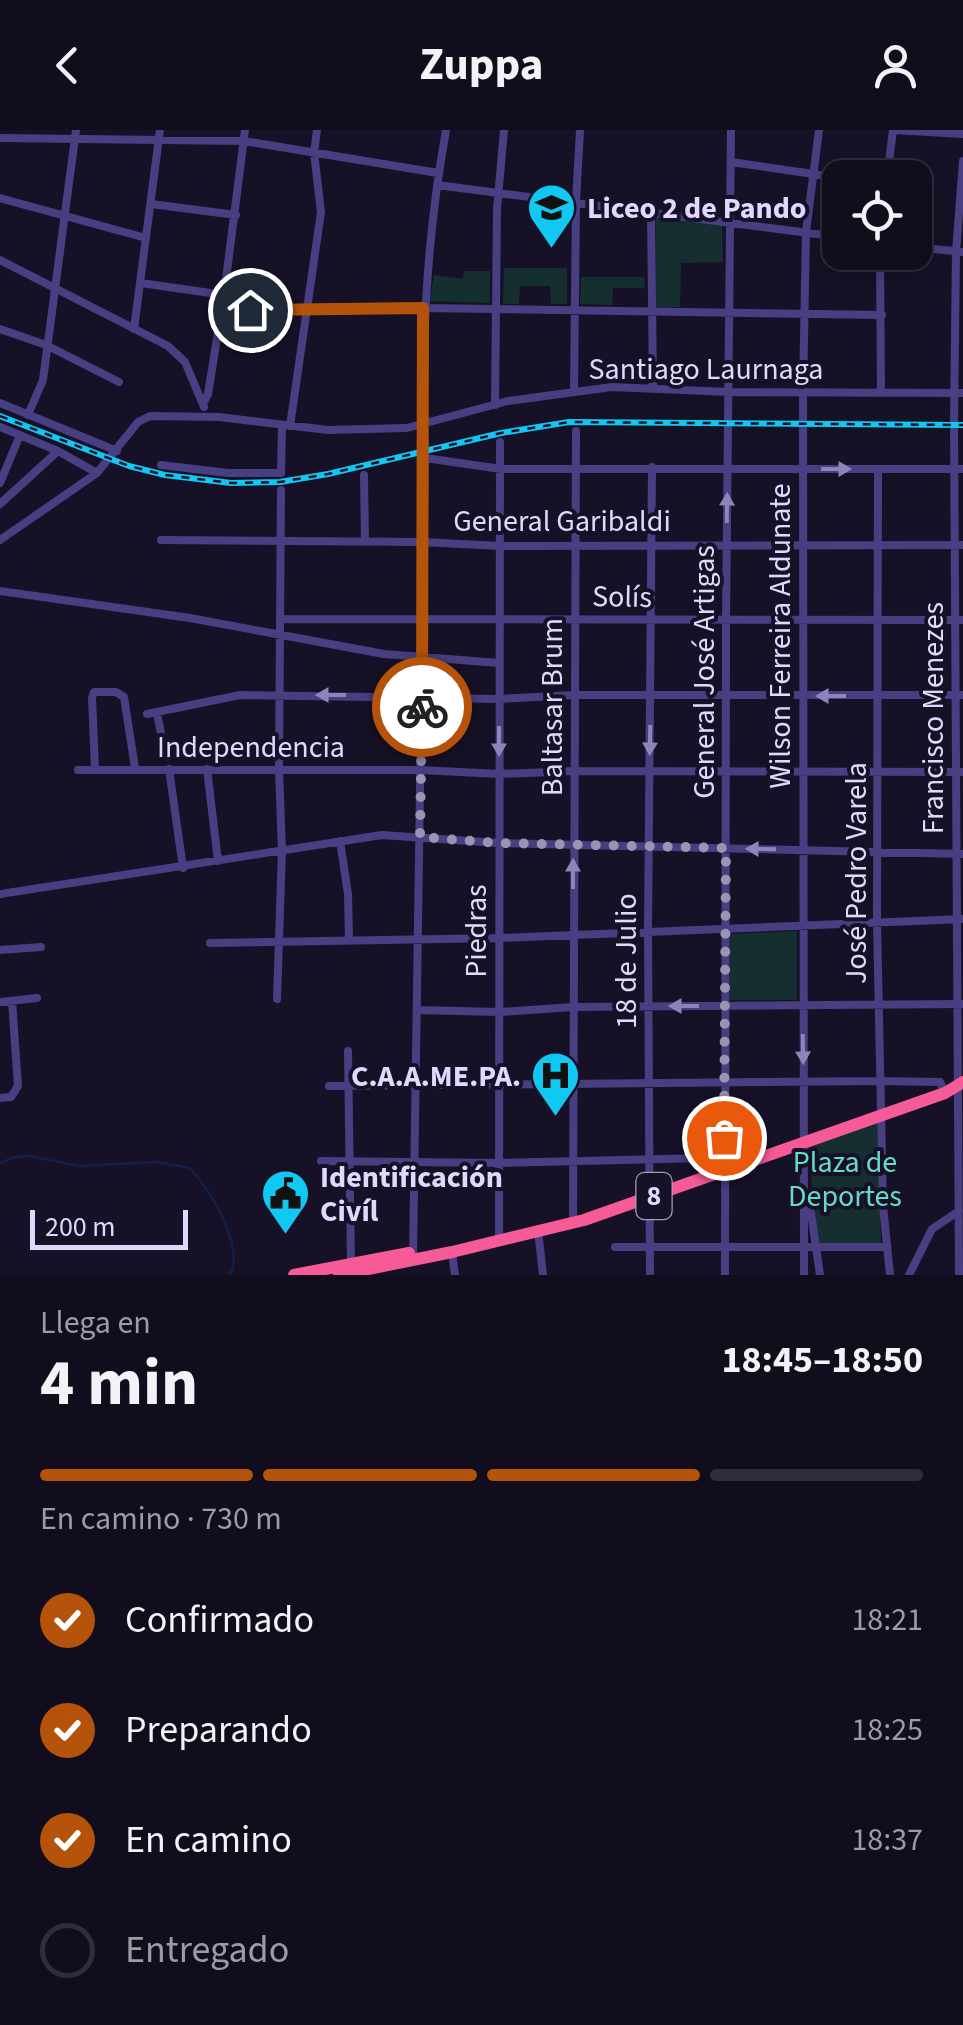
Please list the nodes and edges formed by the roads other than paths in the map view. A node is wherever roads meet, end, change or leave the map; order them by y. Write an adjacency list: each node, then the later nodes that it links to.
1 (245, 130): 13 (street)
2 (317, 130): 14 (street)
3 (446, 130): 18 (street)
4 (504, 130): 22 (street)
5 (580, 130): 24 (street)
6 (732, 130): 17 (street, General José Artigas)
7 (820, 130): 19 (street, Wilson Ferreira Aldunate)
8 (894, 130): 10 (street); 15 (street)
9 (76, 134): 11 (street); 12 (street); 27 (street)
10 (963, 134)
11 (160, 135): 13 (street); 25 (street)
12 (0, 138)
13 (244, 141): 14 (street); 28 (street)
14 (314, 153): 18 (street); 42 (street)
15 (890, 160)
16 (963, 161): 34 (street, Francisco Menezes)
17 (731, 162): 19 (street); 29 (street, General José Artigas)
18 (438, 173): 21 (street)
19 (813, 174): 20 (street); 30 (street, Wilson Ferreira Aldunate)
20 (822, 175)
21 (436, 185): 22 (street); 40 (street)
22 (498, 192): 24 (street); 43 (street)
23 (0, 198): 27 (street)
24 (576, 202): 26 (street); 44 (street)
25 (151, 204): 28 (street); 32 (street)
26 (651, 211): 29 (street); 45 (street)
27 (66, 214): 32 (street); 38 (street)
28 (236, 215): 39 (street)
29 (730, 222): 30 (street); 46 (street, General José Artigas)
30 (806, 232): 31 (street); 47 (street, Wilson Ferreira Aldunate)
31 (822, 234)
32 (146, 238): 37 (street)
33 (932, 248): 34 (street)
34 (959, 252): 58 (street, Francisco Menezes)
35 (0, 260): 38 (street)
36 (881, 270): 48 (street)
37 (142, 283): 39 (street); 50 (street)
38 (55, 288): 50 (street); 51 (street)
39 (224, 295): 41 (street)
40 (423, 308): 42 (street); 43 (street); 64 (street)
41 (222, 310): 42 (street); 60 (street)
42 (306, 310): 65 (street)
43 (496, 310): 44 (street); 61 (street)
44 (574, 310): 45 (street); 54 (street)
45 (652, 312): 46 (street); 53 (street)
46 (728, 314): 47 (street); 55 (street, General José Artigas)
47 (806, 315): 48 (street); 56 (street, Wilson Ferreira Aldunate)
48 (882, 315): 57 (street)
49 (0, 329): 51 (street)
50 (134, 329): 60 (street)
51 (46, 346): 52 (street); 62 (street)
52 (119, 382)
53 (653, 388): 54 (street, Santiago Laurnaga); 55 (street, Santiago Laurnaga)
54 (574, 390): 61 (street, Santiago Laurnaga)
55 (729, 392): 56 (street, Santiago Laurnaga); 77 (street, General José Artigas)
56 (803, 392): 57 (street, Santiago Laurnaga); 78 (street, Wilson Ferreira Aldunate)
57 (882, 392): 58 (street, Santiago Laurnaga)
58 (959, 392): 80 (street, Francisco Menezes)
59 (0, 403): 62 (street)
60 (203, 404): 63 (street)
61 (495, 405): 64 (street, Santiago Laurnaga)
62 (28, 415): 71 (street)
63 (207, 416): 65 (street, Santiago Laurnaga); 71 (street, Santiago Laurnaga)
64 (424, 425): 65 (street, Santiago Laurnaga); 72 (street)
65 (286, 426): 73 (street)
66 (0, 427): 68 (street)
67 (576, 431): 74 (street, Baltasar Brum)
68 (20, 435): 70 (street); 83 (street)
69 (500, 442): 75 (street, Piedras)
70 (58, 451): 81 (street); 85 (street)
71 (117, 451): 81 (street, Santiago Laurnaga)
72 (425, 458): 75 (street); 90 (street)
73 (161, 465)
74 (574, 466): 75 (street); 76 (street); 91 (street, Baltasar Brum)
75 (501, 468): 97 (street, Piedras)
76 (652, 468): 77 (street); 92 (street, 18 de Julio)
77 (728, 468): 78 (street); 93 (street, General José Artigas, one-way to 77)
78 (803, 469): 79 (street, one-way to 79); 94 (street, Wilson Ferreira Aldunate)
79 (878, 469): 80 (street); 95 (street, José Pedro Varela)
80 (959, 470): 96 (street, Francisco Menezes)
81 (96, 473): 86 (street, Santiago Laurnaga)
82 (364, 475): 89 (street)
83 (0, 484)
84 (281, 490): 88 (street)
85 (0, 504)
86 (1, 538)
87 (161, 540): 88 (street, General Garibaldi)
88 (281, 541): 89 (street, General Garibaldi); 99 (street)
89 (365, 542): 90 (street, General Garibaldi)
90 (424, 542): 97 (street, General Garibaldi); 100 (street)
91 (575, 543): 92 (street, General Garibaldi); 97 (street, General Garibaldi); 101 (street, Baltasar Brum)
92 (651, 544): 93 (street, General Garibaldi); 102 (street, 18 de Julio)
93 (727, 544): 94 (street, General Garibaldi); 103 (street, General José Artigas)
94 (802, 544): 95 (street, General Garibaldi); 104 (street, Wilson Ferreira Aldunate)
95 (878, 545): 96 (street, General Garibaldi); 105 (street, José Pedro Varela)
96 (959, 545): 106 (street, Francisco Menezes)
97 (500, 546): 107 (street, Piedras)
98 (0, 591): 108 (street)
99 (280, 619): 100 (street, Solís); 108 (street)
100 (423, 619): 107 (street, Solís); 109 (street)
101 (575, 619): 102 (street, Solís); 107 (street, Solís); 113 (street, Baltasar Brum)
102 (650, 620): 103 (street, Solís); 114 (street, 18 de Julio)
103 (726, 620): 104 (street, Solís); 115 (street, General José Artigas)
104 (802, 620): 105 (street, Solís); 116 (street, Wilson Ferreira Aldunate)
105 (878, 620): 106 (street, Solís); 117 (street, José Pedro Varela)
106 (959, 620): 118 (street, Francisco Menezes)
107 (500, 622): 110 (street, Piedras)
108 (280, 634): 109 (street); 111 (street)
109 (422, 657): 110 (street); 112 (street)
110 (499, 664): 119 (street, Piedras)
111 (280, 694): 112 (street, one-way to 111); 120 (street); 128 (street)
112 (422, 695): 119 (street); 129 (street)
113 (574, 695): 114 (street); 119 (street); 130 (street, Baltasar Brum)
114 (650, 696): 115 (street); 131 (street, 18 de Julio, one-way to 131)
115 (726, 696): 116 (street); 132 (street, General José Artigas)
116 (802, 696): 117 (street, one-way to 116); 133 (street, Wilson Ferreira Aldunate)
117 (878, 696): 118 (street); 134 (street, José Pedro Varela)
118 (959, 696): 135 (street, Francisco Menezes)
119 (499, 698): 136 (street, Piedras, one-way to 136)
120 (157, 712): 121 (street); 122 (street)
121 (147, 714)
122 (164, 745)
123 (95, 768): 124 (street, Independencia); 124 (street); 126 (street, Independencia)
124 (135, 768): 125 (street, Independencia)
125 (169, 769): 127 (street, Independencia); 148 (street)
126 (78, 770)
127 (208, 770): 128 (street, Independencia); 147 (street)
128 (279, 770): 129 (street, Independencia); 144 (street)
129 (421, 770): 136 (street, Independencia); 137 (street)
130 (574, 771): 131 (street, Independencia); 136 (street, Independencia); 140 (street, Baltasar Brum)
131 (649, 771): 132 (street, Independencia); 141 (street, 18 de Julio)
132 (726, 772): 133 (street, Independencia); 142 (street, General José Artigas)
133 (802, 772): 134 (street, Independencia); 143 (street, Wilson Ferreira Aldunate)
134 (878, 772): 135 (street, Independencia); 145 (street, José Pedro Varela)
135 (959, 772): 146 (street, Francisco Menezes)
136 (499, 774): 139 (street, Piedras)
137 (420, 837): 138 (street); 139 (street); 156 (street)
138 (340, 841): 144 (street); 159 (street)
139 (498, 843): 140 (street); 157 (street, Piedras)
140 (573, 843): 141 (street); 155 (street, Baltasar Brum, one-way to 140)
141 (649, 846): 142 (street); 154 (street, 18 de Julio)
142 (726, 848): 143 (street, one-way to 142); 153 (street, General José Artigas)
143 (802, 850): 145 (street); 152 (street, Wilson Ferreira Aldunate)
144 (282, 851): 147 (street); 158 (street)
145 (877, 852): 146 (street); 151 (street, José Pedro Varela)
146 (959, 854): 150 (street, Francisco Menezes)
147 (218, 861): 148 (street)
148 (183, 868): 149 (street)
149 (0, 894)
150 (959, 919): 151 (street); 167 (street, Francisco Menezes)
151 (877, 922): 152 (street); 168 (street, José Pedro Varela)
152 (802, 925): 153 (street); 171 (street, Wilson Ferreira Aldunate)
153 (725, 930): 154 (street); 170 (street, General José Artigas)
154 (648, 931): 155 (street); 169 (street, 18 de Julio)
155 (573, 933): 157 (street); 172 (street, Baltasar Brum)
156 (420, 938): 157 (street); 159 (street); 173 (street)
157 (499, 938): 174 (street, Piedras)
158 (278, 940): 159 (street); 160 (street); 164 (street)
159 (350, 940)
160 (210, 942)
161 (40, 947): 162 (street)
162 (0, 950)
163 (37, 998): 165 (street)
164 (277, 999)
165 (12, 1001): 166 (street); 186 (street)
166 (0, 1002)
167 (960, 1004): 168 (street); 185 (street, Francisco Menezes)
168 (879, 1005): 171 (street); 176 (street, José Pedro Varela)
169 (649, 1006): 170 (street, one-way to 169); 172 (street); 180 (street, 18 de Julio)
170 (725, 1006): 171 (street); 178 (street, General José Artigas)
171 (802, 1006): 177 (street, Wilson Ferreira Aldunate, one-way to 177)
172 (572, 1007): 174 (street); 179 (street, Baltasar Brum)
173 (417, 1010): 174 (street); 181 (street)
174 (499, 1012): 184 (street, Piedras)
175 (348, 1051): 183 (street)
176 (880, 1080): 177 (street); 185 (street); 187 (street, José Pedro Varela)
177 (803, 1081): 178 (street); 188 (street, Wilson Ferreira Aldunate)
178 (724, 1082): 180 (street); 195 (street, General José Artigas)
179 (572, 1083): 180 (street); 184 (street); 189 (street, Baltasar Brum)
180 (649, 1083): 190 (street, 18 de Julio)
181 (418, 1085): 183 (street); 184 (street); 193 (street)
182 (329, 1086): 183 (street)
183 (349, 1086): 192 (street)
184 (498, 1086): 194 (street, Piedras)
185 (955, 1087): 187 (highway, 8); 198 (street, Francisco Menezes)
186 (0, 1098)
187 (882, 1117): 188 (highway, 8); 203 (street, José Pedro Varela)
188 (806, 1142): 195 (highway, 8); 196 (street, Wilson Ferreira Aldunate)
189 (571, 1159): 190 (street); 194 (street); 199 (street, Baltasar Brum)
190 (648, 1159): 195 (street); 197 (street, 18 de Julio)
191 (321, 1161): 192 (street)
192 (348, 1162): 193 (street); 210 (street)
193 (416, 1162): 194 (street); 209 (street)
194 (498, 1163): 201 (street, Piedras)
195 (725, 1168): 197 (highway, 8); 205 (street, General José Artigas)
196 (806, 1173): 206 (street); 207 (street)
197 (648, 1195): 199 (highway, 8); 202 (street, 18 de Julio)
198 (959, 1211): 219 (street); 220 (street, Francisco Menezes)
199 (572, 1220): 200 (highway, 8)
200 (538, 1228): 201 (highway, 8); 213 (street)
201 (499, 1237): 208 (highway, 8); 209 (highway, 8)
202 (650, 1246): 204 (street); 205 (street); 214 (street, 18 de Julio)
203 (887, 1246): 206 (street); 218 (street, José Pedro Varela)
204 (615, 1247)
205 (725, 1247): 207 (street); 215 (street, General José Artigas)
206 (816, 1247): 207 (street); 217 (street)
207 (804, 1248): 216 (street)
208 (452, 1252): 209 (highway, 8); 212 (street)
209 (413, 1257): 210 (highway, 8)
210 (347, 1270): 211 (highway, 8)
211 (294, 1275)
212 (455, 1275)
213 (543, 1275)
214 (650, 1275)
215 (725, 1275)
216 (804, 1275)
217 (820, 1275)
218 (890, 1275)
219 (908, 1275)
220 (960, 1275)

